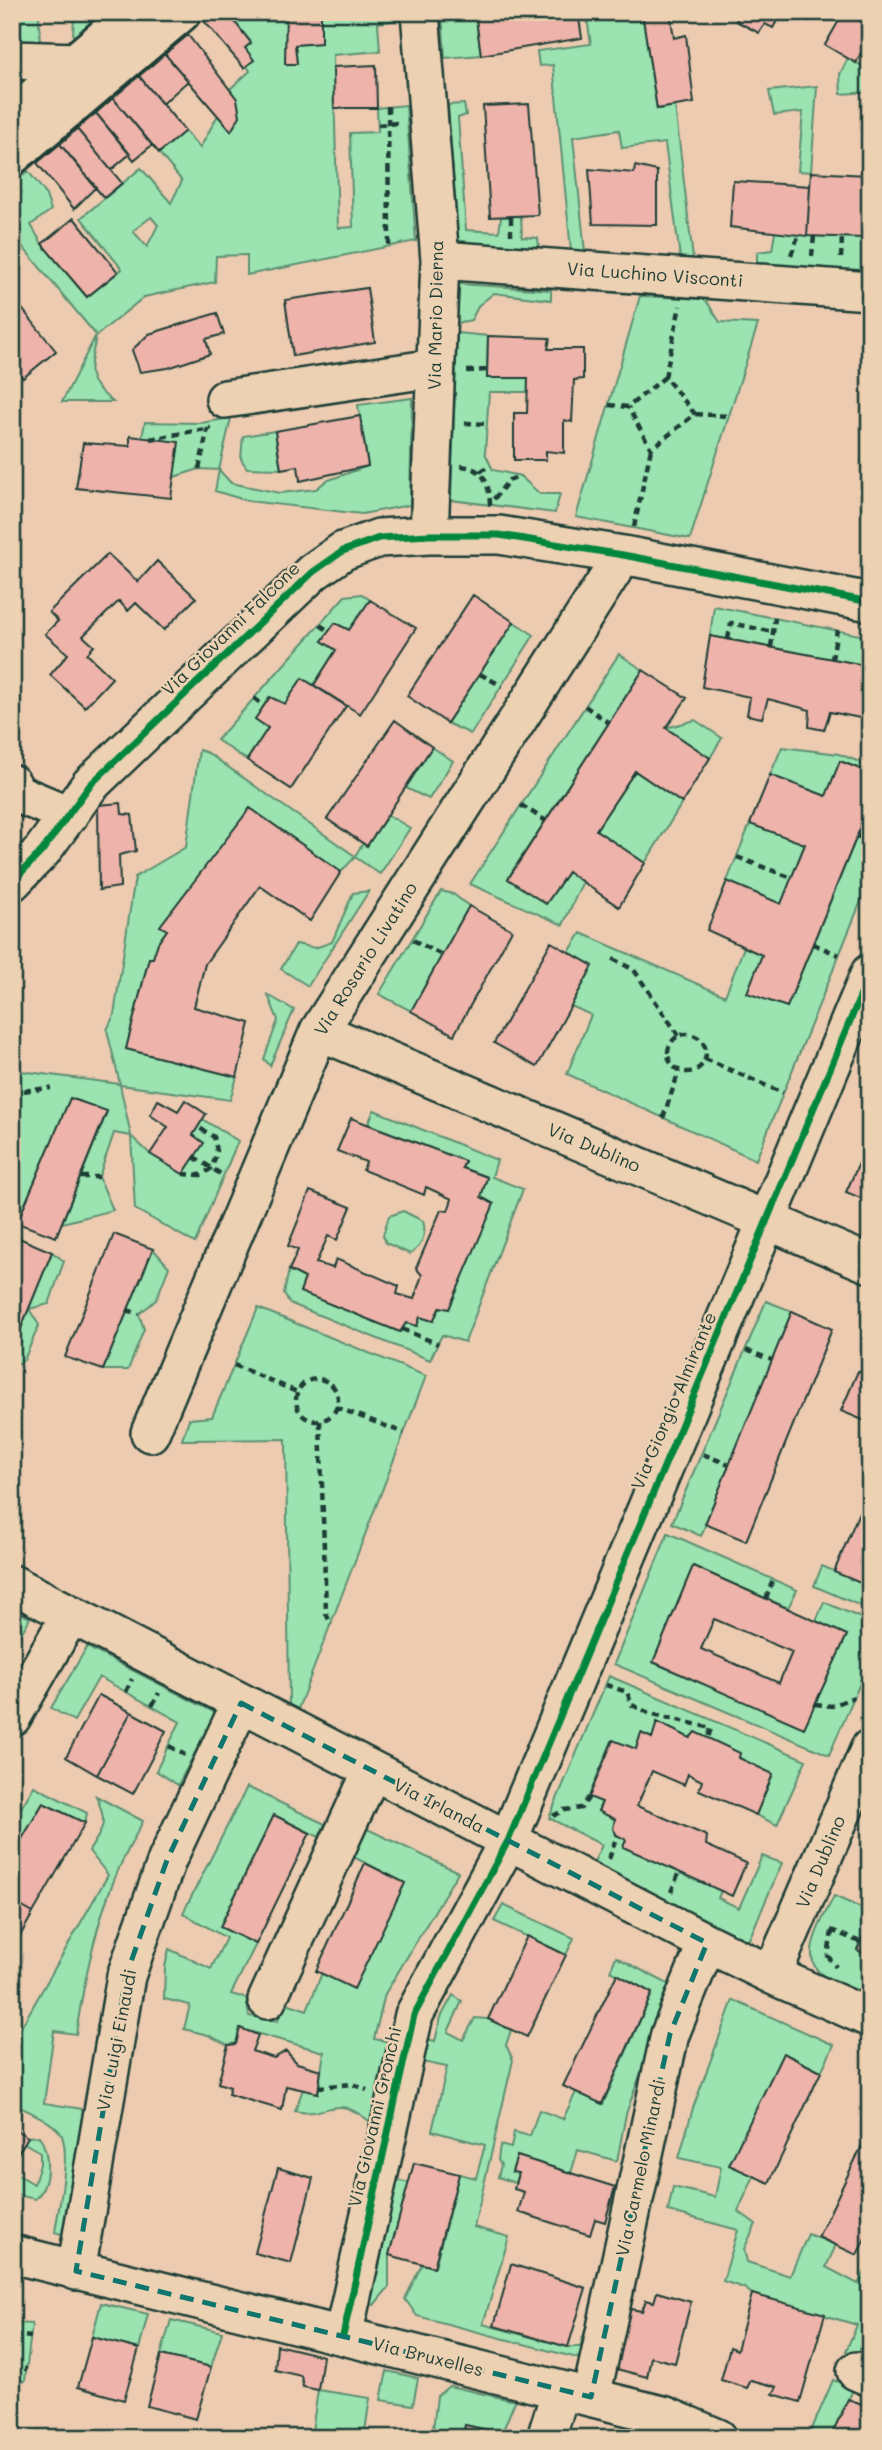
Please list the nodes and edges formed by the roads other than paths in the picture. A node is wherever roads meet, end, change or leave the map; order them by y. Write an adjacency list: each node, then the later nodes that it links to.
1 (135, 12): 5 (main road)
2 (181, 12): 7 (main road)
3 (420, 12): 8 (street, Via Mario Dierna)
4 (12, 60): 5 (street)
5 (77, 62): 6 (main road)
6 (13, 111)
7 (12, 155)
8 (440, 260): 9 (street, Via Luchino Visconti); 10 (street, Via Mario Dierna)
9 (870, 291)
10 (446, 369): 11 (street); 12 (street, Via Mario Dierna)
11 (217, 418)
12 (429, 535): 13 (street, Via Giovanni Falcone); 16 (street, Via Giovanni Falcone)
13 (628, 541): 14 (street, Via Giovanni Falcone); 19 (street, Via Rosario Livatino)
14 (870, 602)
15 (12, 784): 16 (street)
16 (69, 815): 17 (street, Via Giovanni Falcone)
17 (12, 882)
18 (854, 964): 20 (street, Via Giorgio Almirante)
19 (319, 1031): 20 (street, Via Dublino); 22 (street, Via Rosario Livatino)
20 (765, 1221): 21 (street, Via Dublino); 29 (street, Via Giorgio Almirante)
21 (870, 1264)
22 (150, 1433)
23 (12, 1584): 24 (street, Via Irlanda)
24 (71, 1614): 25 (street, Via Irlanda); 26 (street)
25 (241, 1703): 28 (street, Via Irlanda); 35 (street, Via Luigi Einaudi)
26 (12, 1717)
27 (870, 1748): 31 (street, Via Dublino)
28 (372, 1771): 29 (street, Via Irlanda); 32 (street)
29 (508, 1842): 30 (street, Via Irlanda); 36 (street, Via Giovanni Gronchi)
30 (707, 1943): 31 (street, Via Irlanda); 37 (street, Via Carmelo Minardi)
31 (772, 1975): 33 (street, Via Irlanda)
32 (267, 2000)
33 (870, 2018)
34 (12, 2254): 35 (street, Via Bruxelles)
35 (76, 2271): 36 (street, Via Bruxelles)
36 (342, 2336): 37 (street, Via Bruxelles)
37 (576, 2393): 38 (street, Via Carmelo Minardi); 39 (street, Via Bruxelles)
38 (546, 2438)
39 (718, 2438)

